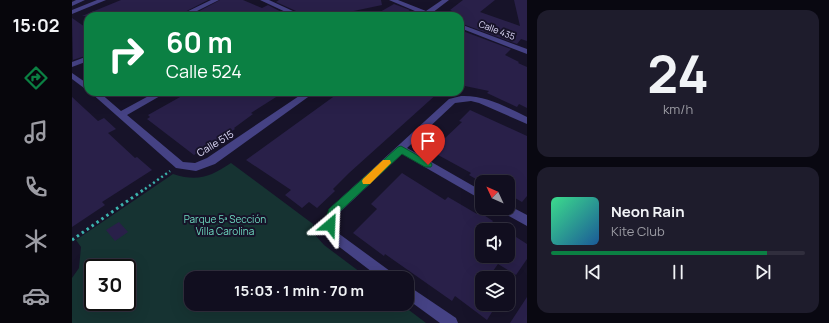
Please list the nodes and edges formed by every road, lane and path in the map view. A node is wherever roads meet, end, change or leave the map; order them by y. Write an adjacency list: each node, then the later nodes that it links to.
1 (82, 0): 7 (street)
2 (103, 0): 8 (street)
3 (216, 0): 9 (street)
4 (263, 0): 10 (street)
5 (392, 0): 11 (street)
6 (446, 0): 12 (street)
7 (72, 4)
8 (72, 12)
9 (190, 12)
10 (291, 12)
11 (420, 12)
12 (431, 12)
13 (464, 28): 14 (street, Calle 435)
14 (527, 52)
15 (84, 60): 16 (street)
16 (72, 65)
17 (72, 75): 18 (street)
18 (84, 85)
19 (99, 96): 22 (street)
20 (156, 96): 22 (street)
21 (306, 96): 25 (street, Calle 515)
22 (122, 114): 25 (street)
23 (527, 121): 24 (street)
24 (401, 150): 26 (street); 30 (street)
25 (180, 165): 29 (path)
26 (475, 192)
27 (515, 214): 28 (street)
28 (527, 221)
29 (72, 240)
30 (380, 271)
31 (414, 296): 32 (street)
32 (451, 323)

